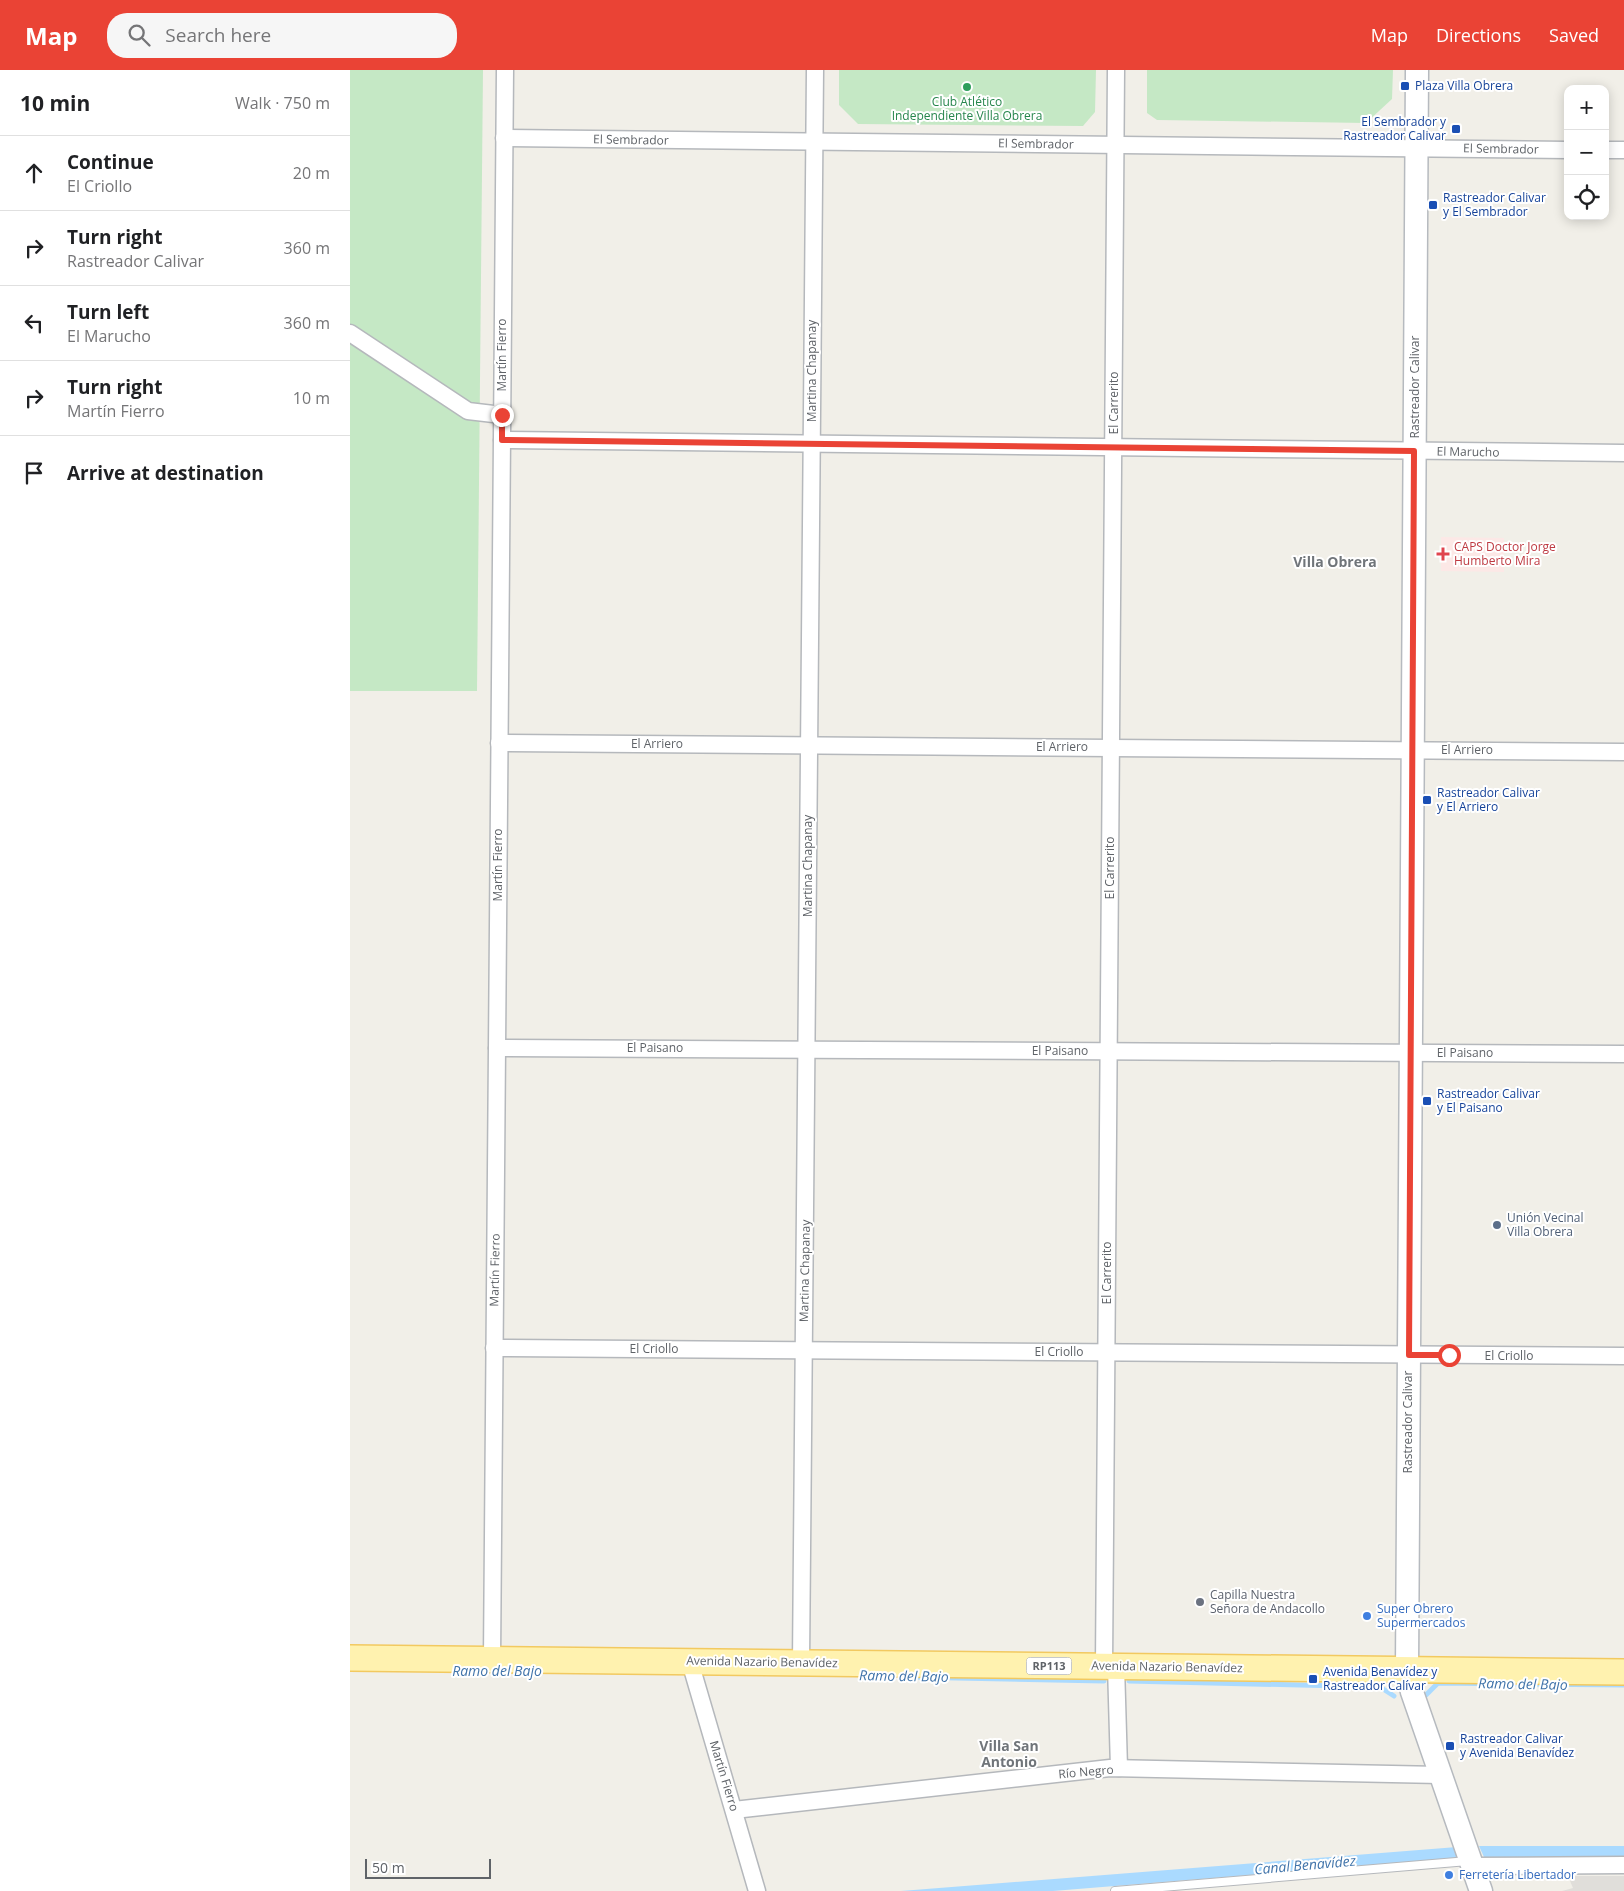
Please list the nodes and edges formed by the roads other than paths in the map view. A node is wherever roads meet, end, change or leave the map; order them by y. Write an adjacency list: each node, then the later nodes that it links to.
1 (505, 70): 5 (street, Martín Fierro)
2 (815, 70): 6 (street, Martina Chapanay)
3 (1116, 70): 7 (street, El Carrerito)
4 (1417, 70): 8 (main road, Rastreador Calivar)
5 (504, 138): 6 (street, El Sembrador); 13 (street, Martín Fierro)
6 (814, 142): 7 (street, El Sembrador); 15 (street, Martina Chapanay)
7 (1116, 145): 8 (street, El Sembrador); 16 (street, El Carrerito)
8 (1416, 148): 9 (street, El Sembrador); 17 (main road, Rastreador Calivar)
9 (1564, 150)
10 (1609, 150): 11 (street)
11 (1624, 150)
12 (350, 333): 13 (street)
13 (502, 415): 14 (street, Martín Fierro)
14 (502, 440): 15 (street, El Marucho); 19 (street, Martín Fierro)
15 (812, 444): 16 (street, El Marucho); 20 (street, Martina Chapanay)
16 (1113, 448): 17 (street, El Marucho); 21 (street, El Carrerito)
17 (1414, 451): 18 (street, El Marucho); 22 (main road, Rastreador Calivar)
18 (1624, 454)
19 (499, 743): 20 (street, El Arriero); 24 (street, Martín Fierro)
20 (809, 745): 21 (street, El Arriero); 25 (street, Martina Chapanay)
21 (1111, 748): 22 (street, El Arriero); 26 (street, El Carrerito)
22 (1412, 750): 23 (street, El Arriero); 27 (main road, Rastreador Calivar)
23 (1624, 752)
24 (497, 1048): 25 (street, El Paisano); 29 (street, Martín Fierro)
25 (807, 1049): 26 (street, El Paisano); 30 (street, Martina Chapanay)
26 (1109, 1051): 27 (street, El Paisano); 31 (street, El Carrerito)
27 (1411, 1053): 28 (street, El Paisano); 32 (main road, Rastreador Calivar)
28 (1624, 1054)
29 (494, 1348): 30 (street, El Criollo); 35 (street, Martín Fierro)
30 (804, 1350): 31 (street, El Criollo); 37 (street, Martina Chapanay)
31 (1107, 1352): 32 (street, El Criollo); 38 (street, El Carrerito)
32 (1409, 1355): 33 (street, El Criollo); 39 (main road, Rastreador Calivar)
33 (1624, 1356)
34 (350, 1658): 35 (main road, Avenida Nazario Benavídez / RP113)
35 (492, 1659): 36 (main road, Avenida Nazario Benavídez / RP113)
36 (690, 1662): 37 (main road, Avenida Nazario Benavídez / RP113); 43 (street, Martín Fierro)
37 (801, 1663): 38 (main road, Avenida Nazario Benavídez / RP113)
38 (1110, 1666): 39 (main road, Avenida Nazario Benavídez / RP113); 41 (street, El Carrerito)
39 (1407, 1670): 40 (main road, Avenida Nazario Benavídez / RP113); 42 (main road, Rastreador Calivar)
40 (1624, 1672)
41 (1119, 1768): 42 (street, Río Negro); 43 (street, Río Negro)
42 (1440, 1775): 44 (main road, Rastreador Calivar)
43 (734, 1810): 46 (street, Martín Fierro)
44 (1469, 1858): 45 (street); 47 (lane); 48 (main road, Rastreador Calivar)
45 (1624, 1865)
46 (757, 1891)
47 (1116, 1891)
48 (1481, 1891)

